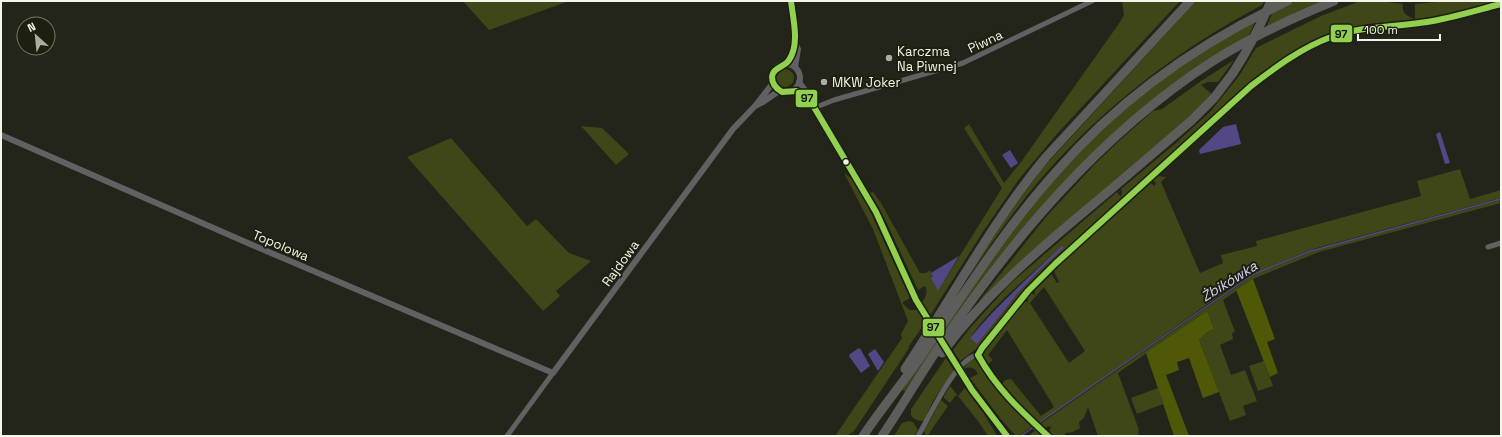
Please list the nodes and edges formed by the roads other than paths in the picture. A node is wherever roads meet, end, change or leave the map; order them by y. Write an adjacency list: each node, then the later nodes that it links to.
1 (791, 1): 8 (street)
2 (1092, 1): 15 (street, Piwna)
3 (1190, 1): 22 (highway)
4 (1271, 1): 23 (highway, bridge)
5 (1288, 1): 22 (highway)
6 (1334, 1): 23 (highway)
7 (1501, 4): 20 (street)
8 (795, 43): 9 (street); 10 (street)
9 (786, 64): 10 (street); 12 (street)
10 (794, 67): 11 (street)
11 (799, 82): 14 (street); 15 (street)
12 (772, 83): 13 (street); 16 (street, Rajdowa)
13 (779, 90): 14 (street); 16 (street, Rajdowa)
14 (793, 90): 15 (street)
15 (812, 105): 28 (street, bridge)
16 (755, 106): 21 (street, Rajdowa)
17 (1, 135): 21 (street, Topolowa)
18 (1501, 243): 19 (street)
19 (1488, 247)
20 (978, 355): 27 (street); 29 (street)
21 (553, 372): 24 (street, Rajdowa)
22 (883, 406): 25 (highway)
23 (893, 420): 26 (highway)
24 (507, 436)
25 (863, 436)
26 (882, 436)
27 (918, 436)
28 (1007, 436)
29 (1048, 436)

